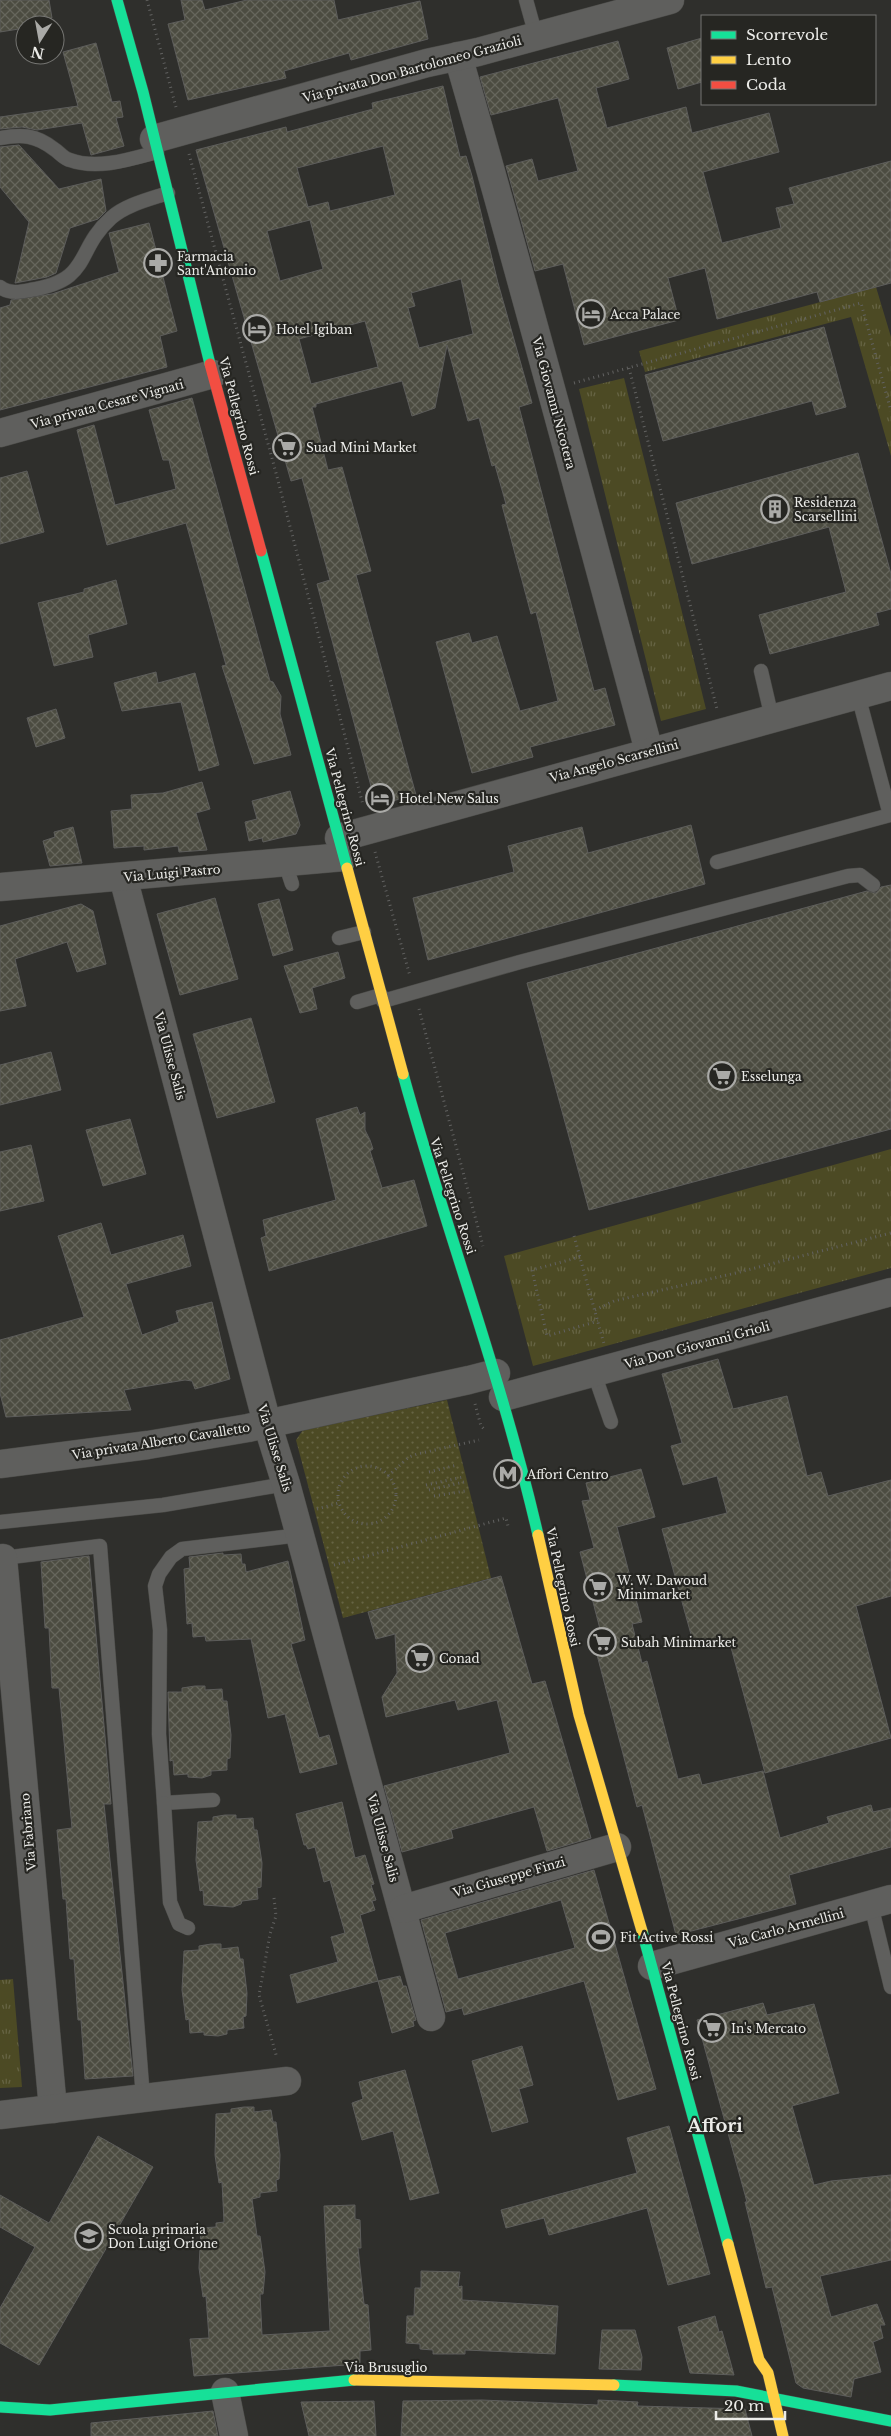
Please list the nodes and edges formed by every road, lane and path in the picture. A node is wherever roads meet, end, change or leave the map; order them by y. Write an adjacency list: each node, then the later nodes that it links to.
1 (117, 0): 9 (main road, Via Pellegrino Rossi)
2 (147, 0): 7 (path)
3 (526, 0): 5 (lane)
4 (670, 0): 5 (street, Via privata Don Bartolomeo Grazioli)
5 (536, 36): 6 (street, Via privata Don Bartolomeo Grazioli)
6 (458, 56): 9 (street, Via privata Don Bartolomeo Grazioli); 23 (street, Via Giovanni Nicotera)
7 (178, 115)
8 (0, 138): 9 (lane)
9 (156, 146): 11 (main road, Via Pellegrino Rossi)
10 (187, 147): 24 (path)
11 (168, 194): 12 (lane); 14 (main road, Via Pellegrino Rossi)
12 (0, 287)
13 (629, 368): 15 (path); 16 (path); 22 (path)
14 (213, 374): 17 (street, Via privata Cesare Vignati); 26 (main road, Via Pellegrino Rossi)
15 (571, 384)
16 (891, 411)
17 (0, 433)
18 (761, 671): 21 (lane)
19 (891, 686): 20 (street, Via Angelo Scarsellini)
20 (858, 695): 21 (street, Via Angelo Scarsellini); 25 (lane)
21 (772, 718): 22 (street, Via Angelo Scarsellini)
22 (722, 731): 23 (street, Via Angelo Scarsellini)
23 (649, 751): 26 (street, Via Angelo Scarsellini)
24 (363, 807)
25 (891, 816): 28 (lane)
26 (341, 847): 29 (street, Via Luigi Pastro); 32 (main road, Via Pellegrino Rossi)
27 (374, 851): 34 (path)
28 (717, 862)
29 (123, 877): 31 (street, Via Luigi Pastro); 49 (street, Via Ulisse Salis)
30 (873, 885): 35 (lane)
31 (0, 887)
32 (364, 932): 33 (lane); 35 (main road, Via Pellegrino Rossi)
33 (340, 938)
34 (411, 979)
35 (382, 998): 36 (lane); 47 (main road, Via Pellegrino Rossi)
36 (358, 1002)
37 (419, 1010): 40 (path)
38 (891, 1233): 43 (path)
39 (574, 1236): 41 (path)
40 (486, 1254)
41 (580, 1257): 43 (path); 44 (path)
42 (891, 1292): 46 (street, Via Don Giovanni Grioli)
43 (595, 1310): 44 (path)
44 (598, 1321): 45 (path)
45 (605, 1346)
46 (594, 1374): 47 (street, Via Don Giovanni Grioli); 48 (lane)
47 (499, 1385): 49 (street, Via privata Alberto Cavalletto); 70 (main road, Via Pellegrino Rossi)
48 (611, 1422)
49 (267, 1423): 51 (street, Via privata Alberto Cavalletto); 57 (street, Via Ulisse Salis)
50 (479, 1440): 54 (path)
51 (0, 1464)
52 (457, 1465): 53 (path)
53 (429, 1472)
54 (388, 1476): 62 (path); 62 (path)
55 (463, 1476): 58 (path)
56 (464, 1482): 59 (path)
57 (286, 1484): 64 (lane); 65 (street, Via Ulisse Salis)
58 (426, 1485)
59 (429, 1490)
60 (464, 1491): 61 (path)
61 (434, 1496)
62 (340, 1504): 65 (path)
63 (506, 1518): 67 (path)
64 (0, 1522)
65 (305, 1523): 69 (lane); 73 (street, Via Ulisse Salis)
66 (2, 1558): 79 (lane); 80 (street, Via Fabriano)
67 (333, 1565)
68 (213, 1800): 69 (lane)
69 (164, 1803): 74 (lane)
70 (616, 1847): 73 (street, Via Giuseppe Finzi); 75 (main road, Via Pellegrino Rossi)
71 (274, 1898): 78 (path)
72 (881, 1902): 75 (street, Via Carlo Armellini); 76 (lane)
73 (403, 1909): 77 (street, Via Ulisse Salis)
74 (188, 1928)
75 (652, 1966): 83 (main road, Via Pellegrino Rossi)
76 (891, 1987)
77 (432, 2017)
78 (283, 2082): 79 (street)
79 (143, 2098): 80 (street)
80 (53, 2109): 81 (street)
81 (0, 2115)
82 (225, 2392): 83 (main road, Via Brusuglio); 84 (main road, Via Brusuglio); 86 (street)
83 (773, 2397): 85 (main road, Via Brusuglio); 87 (main road, Via Pellegrino Rossi)
84 (0, 2408)
85 (891, 2421)
86 (234, 2436)
87 (783, 2436)

